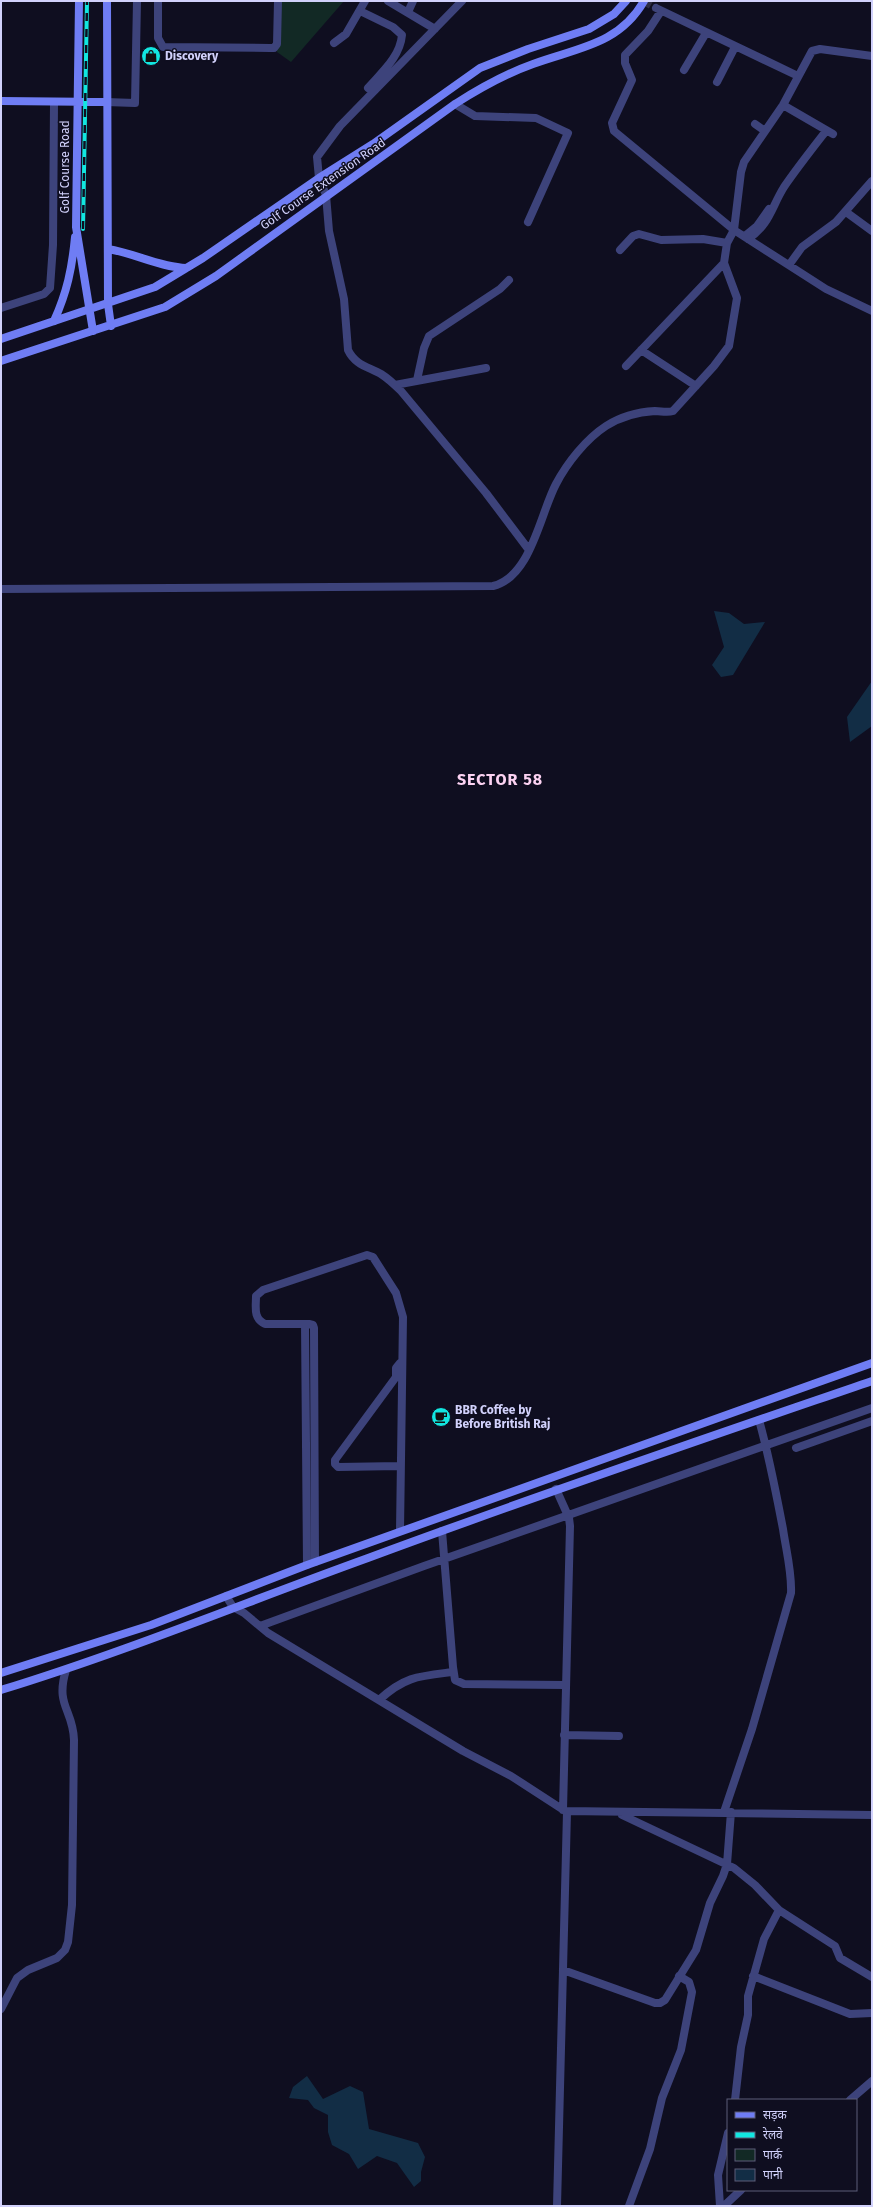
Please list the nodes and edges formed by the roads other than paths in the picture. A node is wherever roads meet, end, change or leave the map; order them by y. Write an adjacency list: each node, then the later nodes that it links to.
1 (79, 1): 24 (main road, Golf Course Road)
2 (107, 1): 25 (main road)
3 (137, 1): 25 (street)
4 (158, 1): 5 (street)
5 (278, 1)
6 (365, 1): 12 (street)
7 (388, 1): 13 (street)
8 (413, 1): 13 (street)
9 (462, 1): 14 (street)
10 (626, 1): 31 (main road, Golf Course Extension Road)
11 (644, 1): 27 (main road, Golf Course Extension Road)
12 (360, 11): 16 (street); 22 (street)
13 (408, 12): 14 (street)
14 (435, 29): 31 (street)
15 (706, 33): 17 (street); 19 (street); 38 (street)
16 (334, 43)
17 (735, 47): 20 (street); 21 (street)
18 (872, 56): 20 (street)
19 (684, 70)
20 (798, 76): 28 (street)
21 (717, 82)
22 (368, 88)
23 (1, 101): 26 (main road)
24 (77, 101): 25 (main road); 26 (main road); 37 (main road, Golf Course Road)
25 (106, 102): 42 (main road)
26 (54, 103): 49 (street)
27 (455, 104): 33 (main road, Golf Course Extension Road); 36 (street)
28 (783, 105): 30 (street); 40 (street)
29 (755, 124): 30 (street)
30 (765, 131): 38 (street)
31 (319, 178): 33 (street); 46 (main road, Golf Course Extension Road)
32 (872, 181): 35 (street)
33 (326, 195): 53 (main road, Golf Course Extension Road); 61 (street)
34 (769, 209): 40 (street)
35 (846, 212): 39 (street); 45 (street)
36 (528, 222)
37 (76, 228): 50 (main road, Golf Course Road); 52 (main road)
38 (734, 230): 40 (street); 41 (street)
39 (872, 231)
40 (746, 238): 45 (street)
41 (727, 243): 43 (street); 44 (street)
42 (108, 249): 46 (main road); 48 (main road)
43 (620, 250)
44 (724, 263): 56 (street); 62 (street)
45 (788, 265): 51 (street)
46 (187, 268): 48 (main road, Golf Course Extension Road)
47 (509, 280): 60 (street)
48 (108, 304): 50 (main road, Golf Course Extension Road); 53 (main road)
49 (1, 308)
50 (90, 309): 52 (main road, Golf Course Extension Road); 54 (main road, Golf Course Road)
51 (872, 311)
52 (54, 321): 55 (main road, Golf Course Extension Road)
53 (111, 326): 54 (main road, Golf Course Extension Road)
54 (93, 331): 57 (main road, Golf Course Extension Road)
55 (1, 339)
56 (641, 350): 58 (street); 62 (street)
57 (1, 361)
58 (626, 366)
59 (486, 368): 60 (street)
60 (417, 380): 61 (street)
61 (395, 385): 63 (street)
62 (696, 386): 63 (street)
63 (529, 550): 64 (street)
64 (1, 589)
65 (304, 1324): 66 (street); 68 (street); 69 (street)
66 (402, 1362): 77 (street); 77 (street)
67 (872, 1363): 81 (main road)
68 (305, 1377): 69 (street); 72 (street)
69 (314, 1377): 72 (street)
70 (872, 1381): 73 (main road)
71 (872, 1408): 75 (street)
72 (310, 1417): 78 (street)
73 (758, 1420): 75 (street); 79 (main road)
74 (872, 1421): 76 (street)
75 (766, 1444): 80 (street); 98 (street)
76 (796, 1448)
77 (400, 1466): 81 (street)
78 (310, 1471): 84 (street); 85 (street)
79 (556, 1489): 80 (street); 82 (main road)
80 (567, 1515): 83 (street); 92 (street)
81 (400, 1531): 84 (main road)
82 (442, 1531): 83 (street); 87 (main road)
83 (444, 1559): 88 (street); 90 (street)
84 (316, 1562): 85 (main road)
85 (307, 1565): 86 (main road)
86 (226, 1596): 87 (street); 91 (main road)
87 (233, 1607): 88 (street); 89 (main road)
88 (260, 1626): 94 (street)
89 (66, 1670): 93 (main road); 107 (street)
90 (453, 1672): 92 (street); 94 (street)
91 (1, 1673)
92 (564, 1685): 95 (street)
93 (1, 1690)
94 (379, 1700): 97 (street)
95 (564, 1735): 96 (street); 97 (street)
96 (619, 1736)
97 (565, 1811): 99 (street); 103 (street)
98 (728, 1812): 99 (street); 100 (street); 101 (street)
99 (620, 1813): 101 (street)
100 (872, 1815)
101 (727, 1864): 102 (street); 104 (street)
102 (779, 1910): 105 (street); 106 (street)
103 (563, 1970): 104 (street); 114 (street)
104 (679, 1976): 115 (street)
105 (753, 1976): 108 (street); 110 (street)
106 (872, 1977)
107 (1, 2009)
108 (872, 2013)
109 (870, 2085): 111 (street)
110 (735, 2099)
111 (851, 2099)
112 (727, 2137): 116 (street)
113 (740, 2191): 117 (street)
114 (557, 2206)
115 (629, 2206)
116 (720, 2206)
117 (724, 2206)

